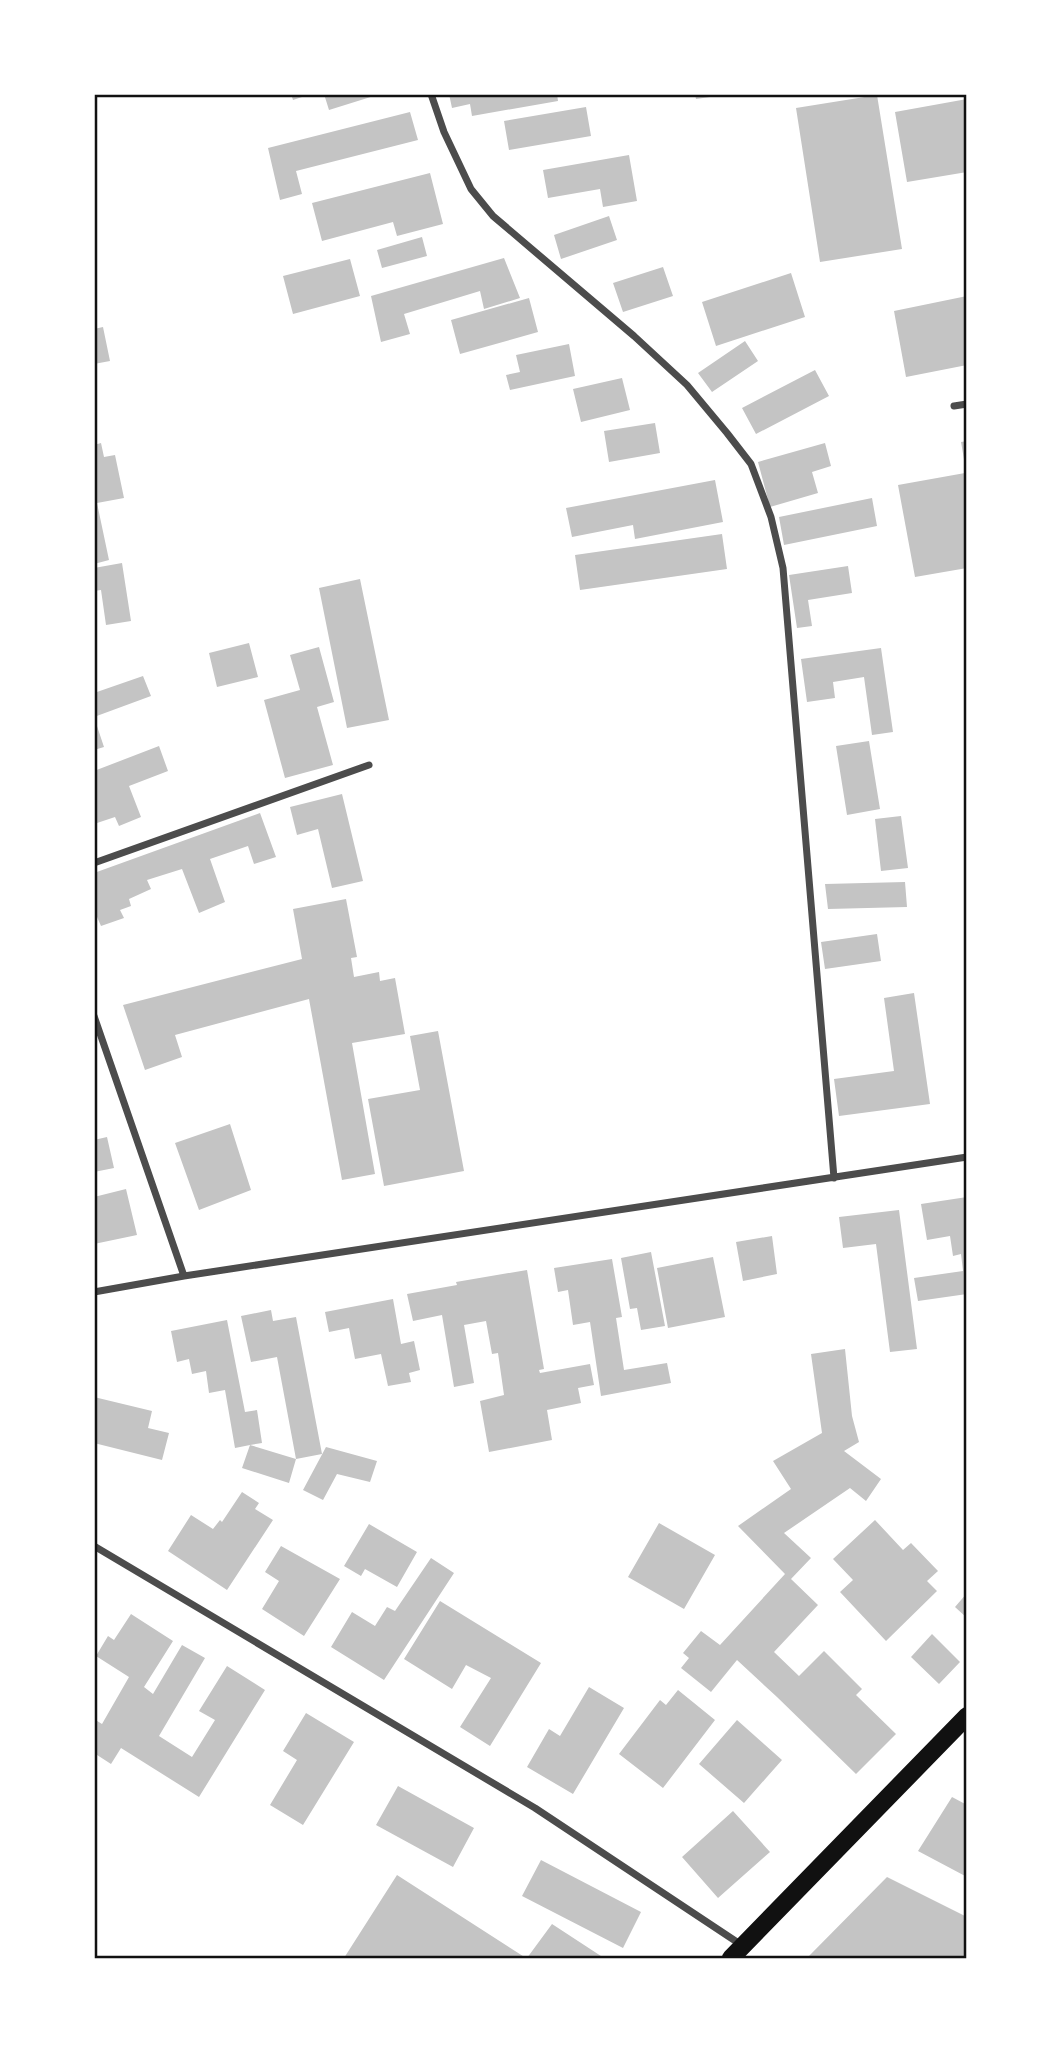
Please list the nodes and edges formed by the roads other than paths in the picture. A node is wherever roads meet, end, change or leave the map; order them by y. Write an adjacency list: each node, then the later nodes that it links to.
1 (431, 94): 8 (street)
2 (967, 404): 3 (street)
3 (954, 406)
4 (369, 765): 5 (street)
5 (94, 863)
6 (94, 1016): 9 (street)
7 (967, 1157): 8 (street)
8 (834, 1178): 9 (street)
9 (184, 1276): 10 (street)
10 (94, 1292)
11 (94, 1546): 13 (street)
12 (967, 1716): 13 (main road)
13 (737, 1952)

